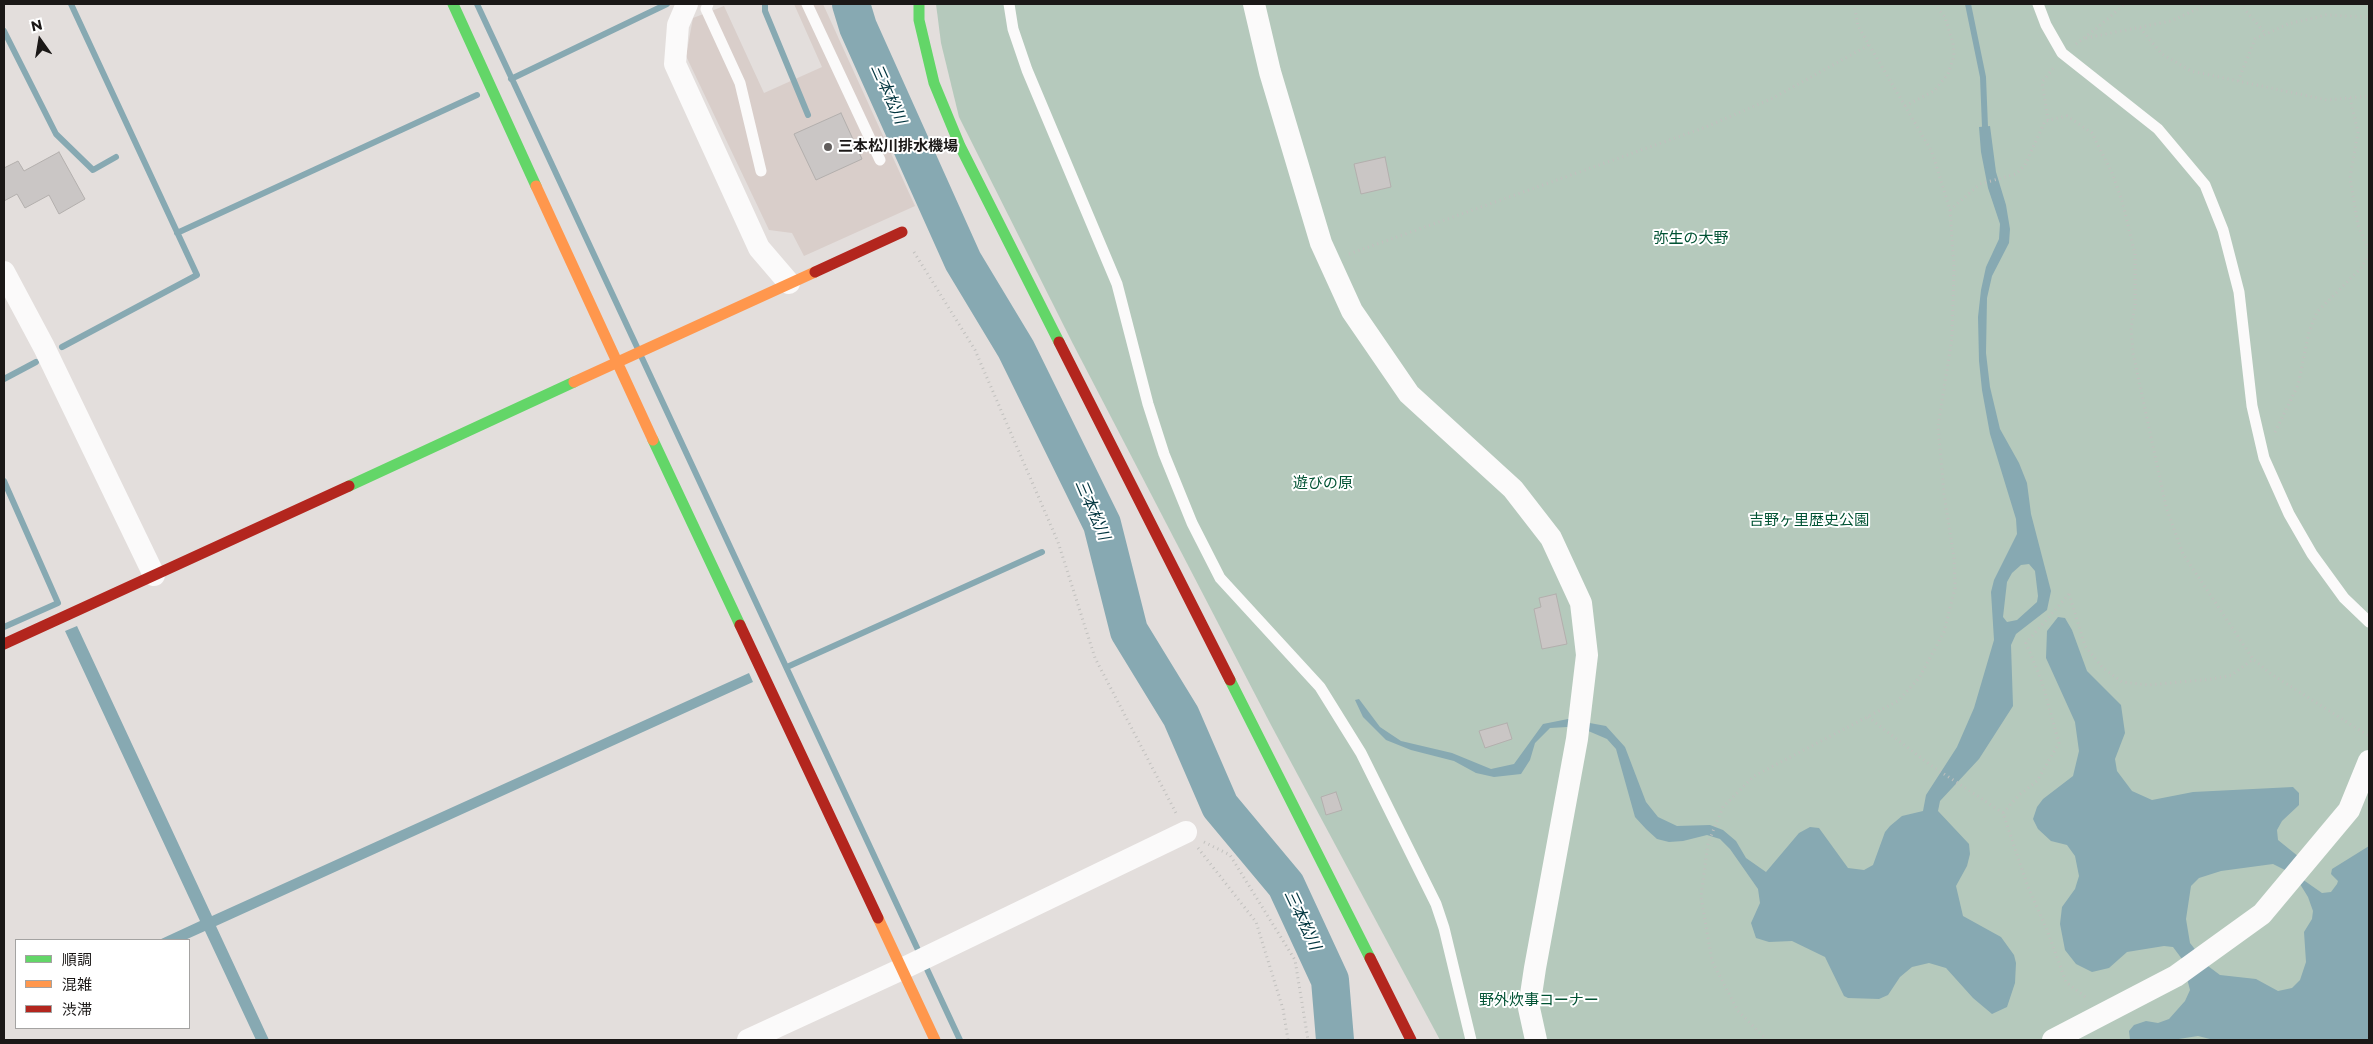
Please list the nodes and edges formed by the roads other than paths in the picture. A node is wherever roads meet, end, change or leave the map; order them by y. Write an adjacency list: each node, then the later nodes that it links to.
1 (453, 4): 14 (street)
2 (687, 4): 13 (street)
3 (708, 4): 10 (lane)
4 (807, 4): 9 (lane)
5 (919, 4): 23 (street)
6 (1009, 4): 24 (lane)
7 (1254, 4): 25 (street)
8 (2038, 4): 16 (lane)
9 (880, 160)
10 (761, 171)
11 (902, 232): 13 (street)
12 (4, 272): 15 (street)
13 (789, 283): 14 (street)
14 (617, 364): 15 (street); 20 (street)
15 (154, 575): 17 (street)
16 (2369, 622)
17 (4, 644)
18 (2369, 762): 26 (street)
19 (1186, 832): 20 (street)
20 (916, 962): 21 (street); 22 (street)
21 (748, 1040)
22 (935, 1040)
23 (1412, 1040)
24 (1471, 1040)
25 (1536, 1040)
26 (2053, 1040)

